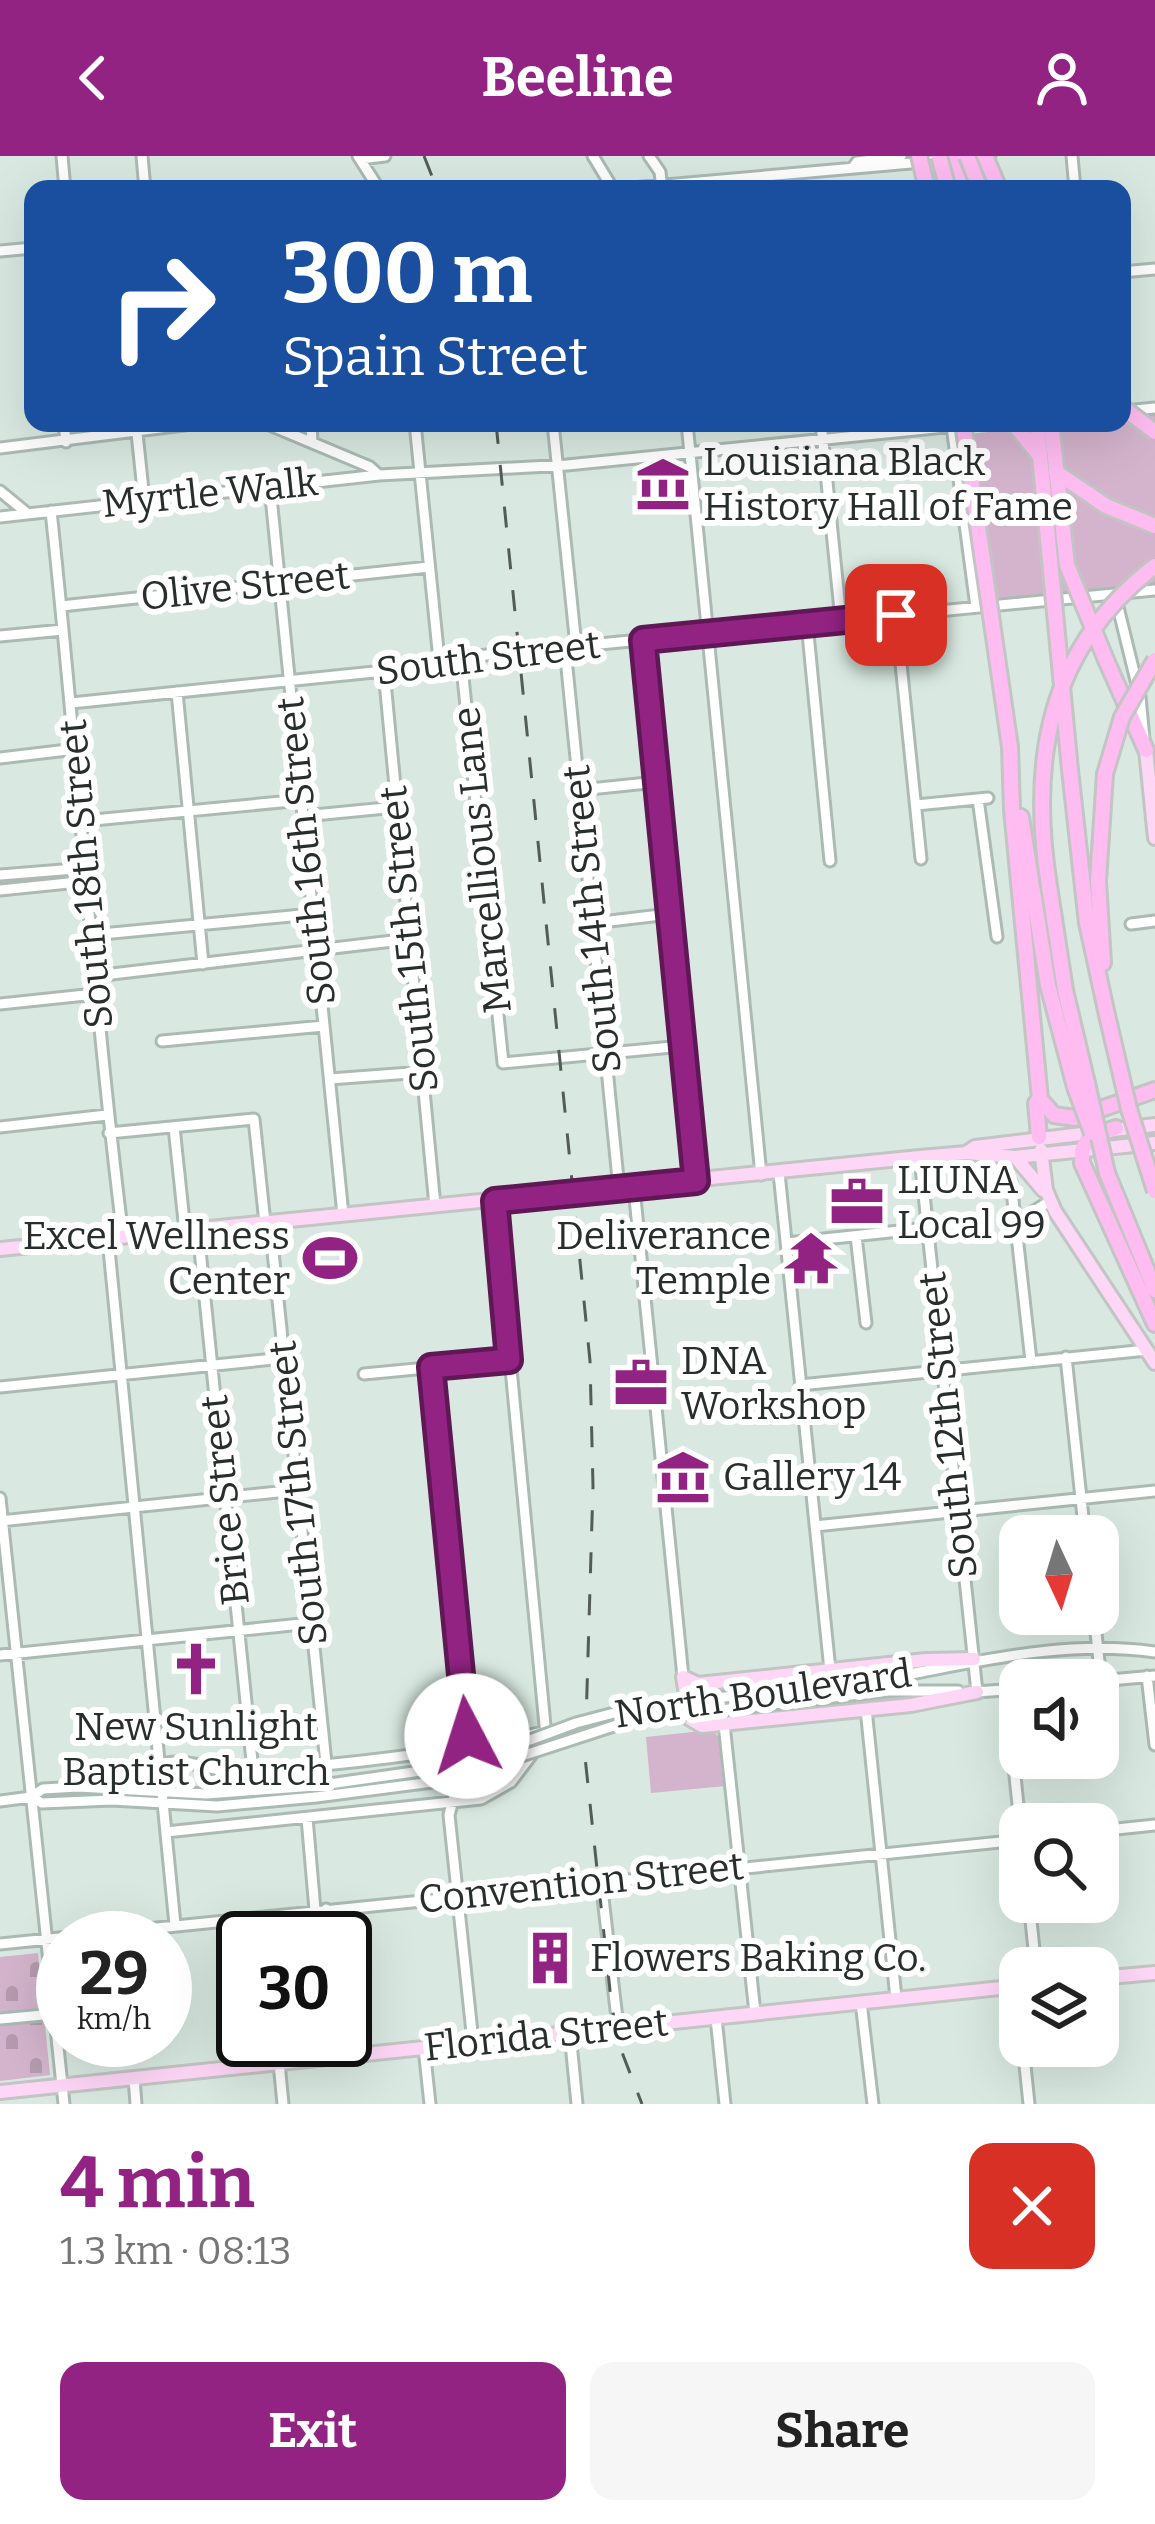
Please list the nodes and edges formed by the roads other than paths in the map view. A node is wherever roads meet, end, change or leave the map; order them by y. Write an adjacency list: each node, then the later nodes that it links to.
1 (386, 156): 5 (street)
2 (592, 156): 10 (street)
3 (985, 156): 4 (street)
4 (959, 157): 7 (street)
5 (359, 158)
6 (874, 158): 7 (street); 8 (street)
7 (910, 158): 8 (street)
8 (854, 166): 9 (street)
9 (795, 172): 11 (street); 12 (street)
10 (610, 180)
11 (724, 180)
12 (796, 180)
13 (65, 432): 29 (street)
14 (120, 432): 29 (street)
15 (142, 432): 38 (street)
16 (287, 432): 30 (street)
17 (311, 432): 30 (street)
18 (416, 432): 34 (street)
19 (554, 432): 33 (street, South 14th Street)
20 (688, 432): 32 (street)
21 (822, 432): 28 (street)
22 (894, 432): 28 (street, Myrtle Walk)
23 (958, 432): 49 (street)
24 (958, 432): 74 (highway, bridge)
25 (1020, 432): 42 (highway, bridge)
26 (1038, 432): 99 (highway, bridge)
27 (1052, 432): 66 (highway, bridge)
28 (823, 440): 32 (street, Myrtle Walk); 51 (street)
29 (66, 442): 31 (street)
30 (312, 442): 35 (street)
31 (0, 448)
32 (690, 453): 33 (street, Myrtle Walk); 54 (street)
33 (557, 464): 34 (street, Myrtle Walk); 57 (street, South 14th Street)
34 (420, 474): 35 (street, Myrtle Walk); 44 (street)
35 (379, 475): 36 (street, Myrtle Walk)
36 (270, 487): 38 (street, Myrtle Walk); 45 (street, South 16th Street)
37 (0, 490): 40 (street)
38 (144, 500): 39 (street, Myrtle Walk)
39 (51, 511): 40 (street, Myrtle Walk); 48 (street, South 18th Street)
40 (28, 514): 41 (street, Myrtle Walk)
41 (0, 517)
42 (1155, 526)
43 (1155, 566): 106 (highway, bridge)
44 (429, 567): 45 (street, Olive Street); 59 (street)
45 (279, 583): 48 (street, Olive Street); 62 (street, South 16th Street)
46 (1155, 590): 47 (street, South Street)
47 (1116, 593): 49 (street, South Street); 66 (street)
48 (61, 606): 53 (street, South 18th Street)
49 (976, 607): 50 (street, South Street)
50 (896, 615): 51 (street, South Street); 72 (street)
51 (841, 620): 52 (street, South Street)
52 (807, 623): 54 (street, South Street); 80 (street)
53 (63, 631): 55 (street); 64 (street, South 18th Street)
54 (707, 633): 56 (street, South Street); 123 (street)
55 (0, 637)
56 (643, 640): 57 (street, South Street); 69 (street)
57 (570, 647): 58 (street, South Street); 70 (street, South 14th Street)
58 (461, 658): 59 (street, South Street); 103 (street, Marcellious Lane)
59 (439, 660): 61 (street, South Street)
60 (1155, 660): 99 (highway, bridge)
61 (383, 671): 62 (street, South Street); 73 (street, South 15th Street)
62 (289, 680): 63 (street, South Street); 71 (street, South 16th Street)
63 (177, 692): 64 (street, South Street); 75 (street)
64 (71, 704): 65 (street, South 18th Street)
65 (76, 749): 67 (street); 77 (street, South 18th Street)
66 (1146, 750): 68 (main road)
67 (0, 758)
68 (1152, 779): 78 (main road)
69 (657, 782): 70 (street); 86 (street)
70 (580, 790): 88 (street, South 14th Street)
71 (302, 800): 75 (street); 76 (street, South 16th Street)
72 (916, 805): 79 (street); 92 (street)
73 (396, 807): 76 (street); 93 (street, South 15th Street)
74 (1016, 810): 106 (highway); 108 (highway)
75 (189, 812): 77 (street); 89 (street)
76 (304, 816): 85 (street, South 16th Street)
77 (83, 821): 81 (street, South 18th Street)
78 (1155, 838)
79 (921, 859)
80 (830, 861)
81 (87, 868): 82 (street); 83 (street, South 18th Street)
82 (0, 875)
83 (88, 880): 84 (street); 91 (street, South 18th Street)
84 (0, 890)
85 (313, 914): 89 (street); 94 (street, South 16th Street)
86 (669, 914): 88 (street); 102 (street)
87 (1155, 921): 90 (street)
88 (593, 922): 103 (street, South 14th Street)
89 (200, 924): 91 (street); 95 (street)
90 (1130, 924)
91 (91, 935): 96 (street, South 18th Street)
92 (997, 937)
93 (410, 939): 94 (street); 104 (street, South 15th Street)
94 (316, 950): 95 (street); 100 (street, South 16th Street)
95 (203, 964): 96 (street)
96 (94, 976): 97 (street, South 18th Street)
97 (95, 994): 98 (street); 109 (street, South 18th Street)
98 (0, 1004)
99 (1106, 1011): 127 (highway, bridge)
100 (324, 1025): 101 (street); 105 (street, South 16th Street)
101 (162, 1041)
102 (683, 1046): 103 (street); 124 (street)
103 (605, 1054): 126 (street, South 14th Street)
104 (423, 1072): 105 (street); 130 (street, South 15th Street)
105 (330, 1079): 131 (street, South 16th Street)
106 (1081, 1085): 140 (highway, bridge)
107 (1155, 1090): 108 (highway)
108 (1040, 1099): 115 (highway)
109 (107, 1115): 111 (street); 114 (street, South 18th Street)
110 (1155, 1125): 113 (main road)
111 (0, 1127)
112 (174, 1127): 114 (street); 132 (street, South 17th Street); 135 (street, Brice Street)
113 (1116, 1128): 115 (main road); 117 (highway)
114 (109, 1132): 137 (street, South 18th Street)
115 (1039, 1137): 118 (main road); 119 (main road)
116 (1155, 1143): 117 (main road)
117 (1082, 1151): 119 (main road); 142 (highway)
118 (967, 1153): 120 (main road); 121 (main road)
119 (1041, 1155): 121 (main road); 128 (main road)
120 (920, 1157): 122 (main road); 134 (street, South 12th Street)
121 (1015, 1157): 128 (main road)
122 (779, 1173): 123 (main road); 138 (street)
123 (761, 1175): 124 (main road)
124 (696, 1181): 126 (main road)
125 (1011, 1182): 133 (street)
126 (626, 1189): 129 (main road); 177 (street, South 14th Street)
127 (1155, 1191)
128 (1049, 1198): 133 (street); 143 (main road)
129 (495, 1201): 130 (main road); 146 (street)
130 (435, 1206): 131 (main road)
131 (344, 1215): 132 (main road)
132 (267, 1223): 135 (main road); 144 (street, South 17th Street)
133 (1015, 1223): 147 (street)
134 (927, 1228): 136 (street); 150 (street, South 12th Street)
135 (191, 1230): 137 (main road); 148 (street, Brice Street)
136 (856, 1236): 138 (street); 141 (street)
137 (116, 1238): 139 (main road); 152 (street, South 18th Street)
138 (787, 1243): 153 (street)
139 (0, 1249)
140 (1155, 1290)
141 (866, 1323)
142 (1155, 1324)
143 (1152, 1356): 145 (street)
144 (284, 1358): 148 (street); 155 (street, South 17th Street)
145 (1066, 1358): 147 (street); 159 (street)
146 (509, 1360): 149 (street); 184 (street)
147 (1030, 1361): 150 (street)
148 (211, 1366): 152 (street); 158 (street, Brice Street)
149 (431, 1367): 151 (street); 186 (street)
150 (942, 1371): 153 (street); 161 (street, South 12th Street)
151 (364, 1374)
152 (121, 1376): 154 (street); 160 (street, South 18th Street)
153 (800, 1385): 164 (street)
154 (0, 1388)
155 (297, 1490): 158 (street); 165 (street, South 17th Street)
156 (1155, 1491): 159 (street)
157 (0, 1498): 163 (street)
158 (225, 1498): 160 (street); 166 (street, Brice Street)
159 (1082, 1499): 161 (street); 162 (street)
160 (135, 1507): 163 (street); 168 (street, South 18th Street)
161 (958, 1511): 164 (street); 173 (street, South 12th Street)
162 (1083, 1515)
163 (1, 1521): 171 (street)
164 (814, 1526): 175 (street)
165 (311, 1623): 166 (street); 187 (street, South 17th Street)
166 (238, 1630): 168 (street); 188 (street, Brice Street)
167 (1096, 1635): 169 (street)
168 (148, 1639): 171 (street); 189 (street, South 18th Street)
169 (1097, 1646): 170 (street, North Boulevard); 173 (street, North Boulevard); 174 (street)
170 (1155, 1652)
171 (16, 1654): 172 (street); 193 (street)
172 (0, 1655)
173 (974, 1659): 175 (main road); 179 (street, North Boulevard); 181 (street, South 12th Street)
174 (1098, 1659)
175 (830, 1670): 177 (main road)
176 (1151, 1676): 178 (street); 185 (street)
177 (683, 1677): 183 (main road)
178 (1119, 1678)
179 (885, 1685): 181 (street, North Boulevard); 192 (street, North Boulevard, bridge)
180 (999, 1690): 181 (street, North Boulevard)
181 (976, 1692): 182 (main road)
182 (866, 1709): 183 (main road); 203 (street)
183 (724, 1724): 204 (street)
184 (547, 1731): 186 (street); 194 (street)
185 (1155, 1745)
186 (467, 1748): 187 (street); 190 (street)
187 (326, 1763): 188 (street)
188 (253, 1771): 189 (street)
189 (161, 1776): 191 (street)
190 (458, 1776): 194 (street); 196 (street)
191 (163, 1791): 192 (street, North Boulevard); 193 (street, North Boulevard); 197 (street)
192 (316, 1791): 197 (street, North Boulevard)
193 (31, 1798): 195 (street, North Boulevard); 197 (street, North Boulevard); 208 (street)
194 (481, 1799): 196 (street)
195 (0, 1801)
196 (450, 1803): 198 (street); 206 (street)
197 (164, 1804): 201 (street)
198 (307, 1818): 201 (street); 207 (street)
199 (1155, 1826): 200 (street)
200 (1119, 1830)
201 (166, 1832): 209 (street)
202 (999, 1842): 203 (street, Convention Street)
203 (880, 1852): 204 (street, Convention Street); 216 (street)
204 (739, 1868): 205 (street, Convention Street); 218 (street)
205 (601, 1881): 206 (street, Convention Street); 222 (street)
206 (457, 1895): 207 (street, Convention Street); 224 (street)
207 (321, 1910): 210 (street, Convention Street)
208 (43, 1911)
209 (174, 1911)
210 (192, 1923)
211 (36, 1940): 212 (street, Convention Street)
212 (0, 1944)
213 (1155, 1973): 214 (main road)
214 (1119, 1976)
215 (999, 1988): 216 (main road, Florida Street)
216 (896, 1999): 217 (main road, Florida Street)
217 (861, 2002): 218 (main road, Florida Street); 240 (street)
218 (754, 2013): 220 (main road, Florida Street)
219 (36, 2016): 221 (street)
220 (716, 2018): 222 (main road, Florida Street); 239 (street)
221 (0, 2019)
222 (619, 2027): 223 (main road, Florida Street)
223 (570, 2033): 224 (main road, Florida Street); 238 (street)
224 (473, 2042): 225 (main road, Florida Street)
225 (424, 2048): 226 (main road, Florida Street); 237 (street)
226 (372, 2050)
227 (60, 2067): 232 (street)
228 (240, 2067): 231 (main road, Florida Street)
229 (279, 2067): 236 (street)
230 (1025, 2067): 241 (street)
231 (134, 2078): 232 (main road, Florida Street); 235 (street)
232 (62, 2086): 233 (main road, Florida Street); 234 (street)
233 (0, 2092)
234 (64, 2104)
235 (136, 2104)
236 (283, 2104)
237 (430, 2104)
238 (577, 2104)
239 (724, 2104)
240 (873, 2104)
241 (1029, 2104)

